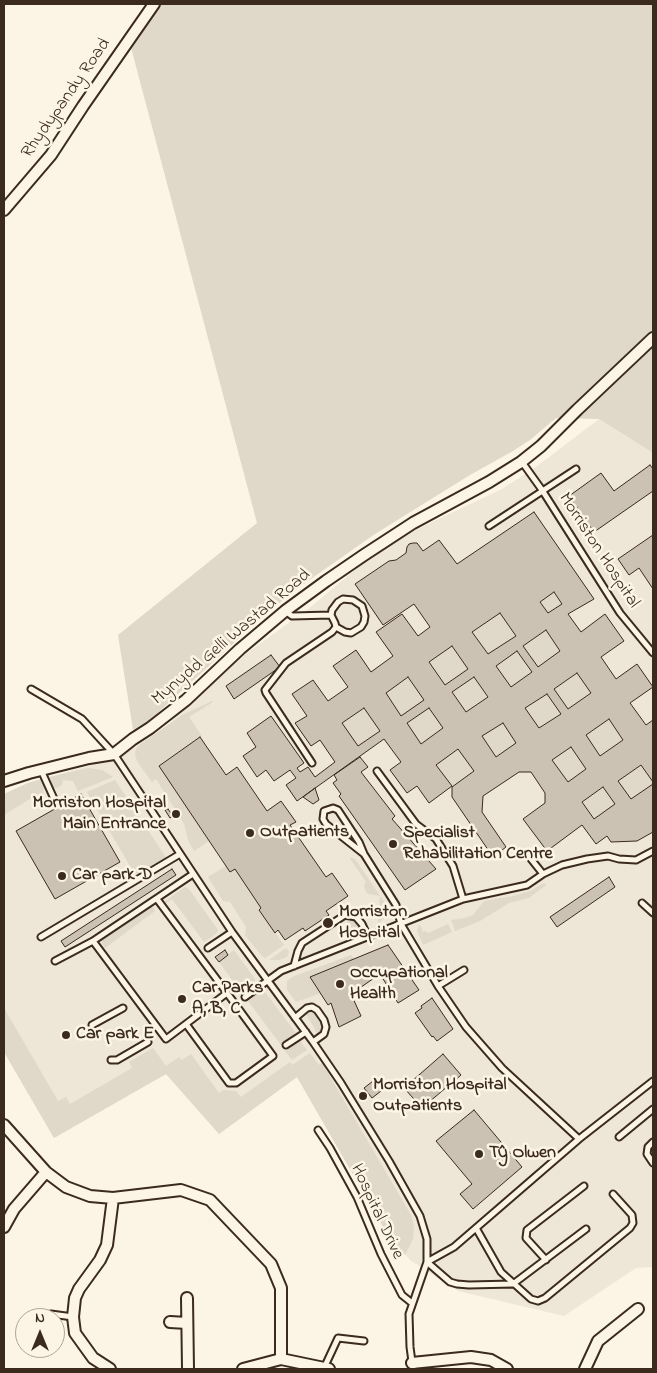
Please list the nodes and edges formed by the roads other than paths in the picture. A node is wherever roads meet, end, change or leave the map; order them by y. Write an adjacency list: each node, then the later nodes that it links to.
1 (154, 4): 2 (street, Rhydypandy Road)
2 (4, 210)
3 (653, 338): 4 (street, Mynydd Gelli Wastad Road)
4 (521, 462): 6 (lane, Morriston Hospital); 8 (street, Mynydd Gelli Wastad Road)
5 (576, 469): 6 (lane)
6 (542, 490): 7 (lane); 11 (lane, Morriston Hospital)
7 (489, 526)
8 (285, 611): 9 (lane); 13 (street, Mynydd Gelli Wastad Road)
9 (331, 615): 10 (lane); 10 (lane)
10 (336, 628): 14 (lane)
11 (653, 653)
12 (31, 689): 13 (lane)
13 (114, 754): 15 (street, Mynydd Gelli Wastad Road); 20 (lane)
14 (312, 763)
15 (41, 770): 17 (street, Mynydd Gelli Wastad Road); 18 (lane)
16 (377, 771): 25 (lane)
17 (4, 781)
18 (55, 801)
19 (653, 851): 24 (lane)
20 (180, 854): 23 (lane); 31 (lane)
21 (364, 854): 21 (lane); 29 (lane)
22 (531, 858): 24 (lane)
23 (193, 874): 26 (lane); 30 (lane)
24 (543, 874): 25 (lane)
25 (463, 898): 29 (lane)
26 (156, 899): 33 (lane); 40 (lane)
27 (642, 904): 28 (lane)
28 (653, 913)
29 (402, 924): 32 (lane); 39 (lane)
30 (232, 932): 34 (lane); 38 (lane)
31 (41, 937)
32 (368, 937): 36 (lane); 36 (lane)
33 (93, 941): 35 (lane); 44 (lane)
34 (208, 948)
35 (55, 961)
36 (294, 966): 38 (lane)
37 (464, 970): 39 (lane)
38 (268, 981): 41 (lane); 43 (lane)
39 (438, 986): 56 (lane)
40 (227, 993): 44 (lane); 44 (lane)
41 (245, 997)
42 (123, 1008): 45 (lane)
43 (295, 1018): 46 (lane); 48 (lane)
44 (186, 1024)
45 (92, 1025)
46 (306, 1032): 48 (lane); 49 (lane)
47 (148, 1042): 50 (lane)
48 (313, 1042): 67 (lane)
49 (286, 1045)
50 (111, 1060)
51 (653, 1080): 56 (lane)
52 (653, 1109): 55 (lane)
53 (4, 1126): 59 (street)
54 (318, 1130): 70 (lane, Hospital Drive)
55 (619, 1137)
56 (579, 1139): 64 (lane)
57 (653, 1142): 58 (lane)
58 (653, 1162)
59 (46, 1172): 62 (street); 63 (street)
60 (584, 1186): 66 (lane)
61 (613, 1194): 68 (lane)
62 (114, 1198): 73 (street); 77 (street)
63 (4, 1227)
64 (476, 1228): 67 (lane); 68 (lane)
65 (586, 1229): 66 (lane)
66 (546, 1260): 68 (lane)
67 (427, 1262): 68 (lane); 70 (lane)
68 (513, 1284)
69 (187, 1298): 75 (street)
70 (412, 1303): 78 (lane)
71 (638, 1309): 84 (street)
72 (65, 1317): 73 (lane)
73 (73, 1318): 79 (street)
74 (170, 1322): 75 (street)
75 (187, 1323): 80 (street)
76 (364, 1341): 82 (lane)
77 (281, 1358): 81 (street); 82 (street)
78 (412, 1366): 83 (street)
79 (102, 1367)
80 (188, 1369)
81 (243, 1369)
82 (325, 1369)
83 (507, 1369)
84 (585, 1369)

